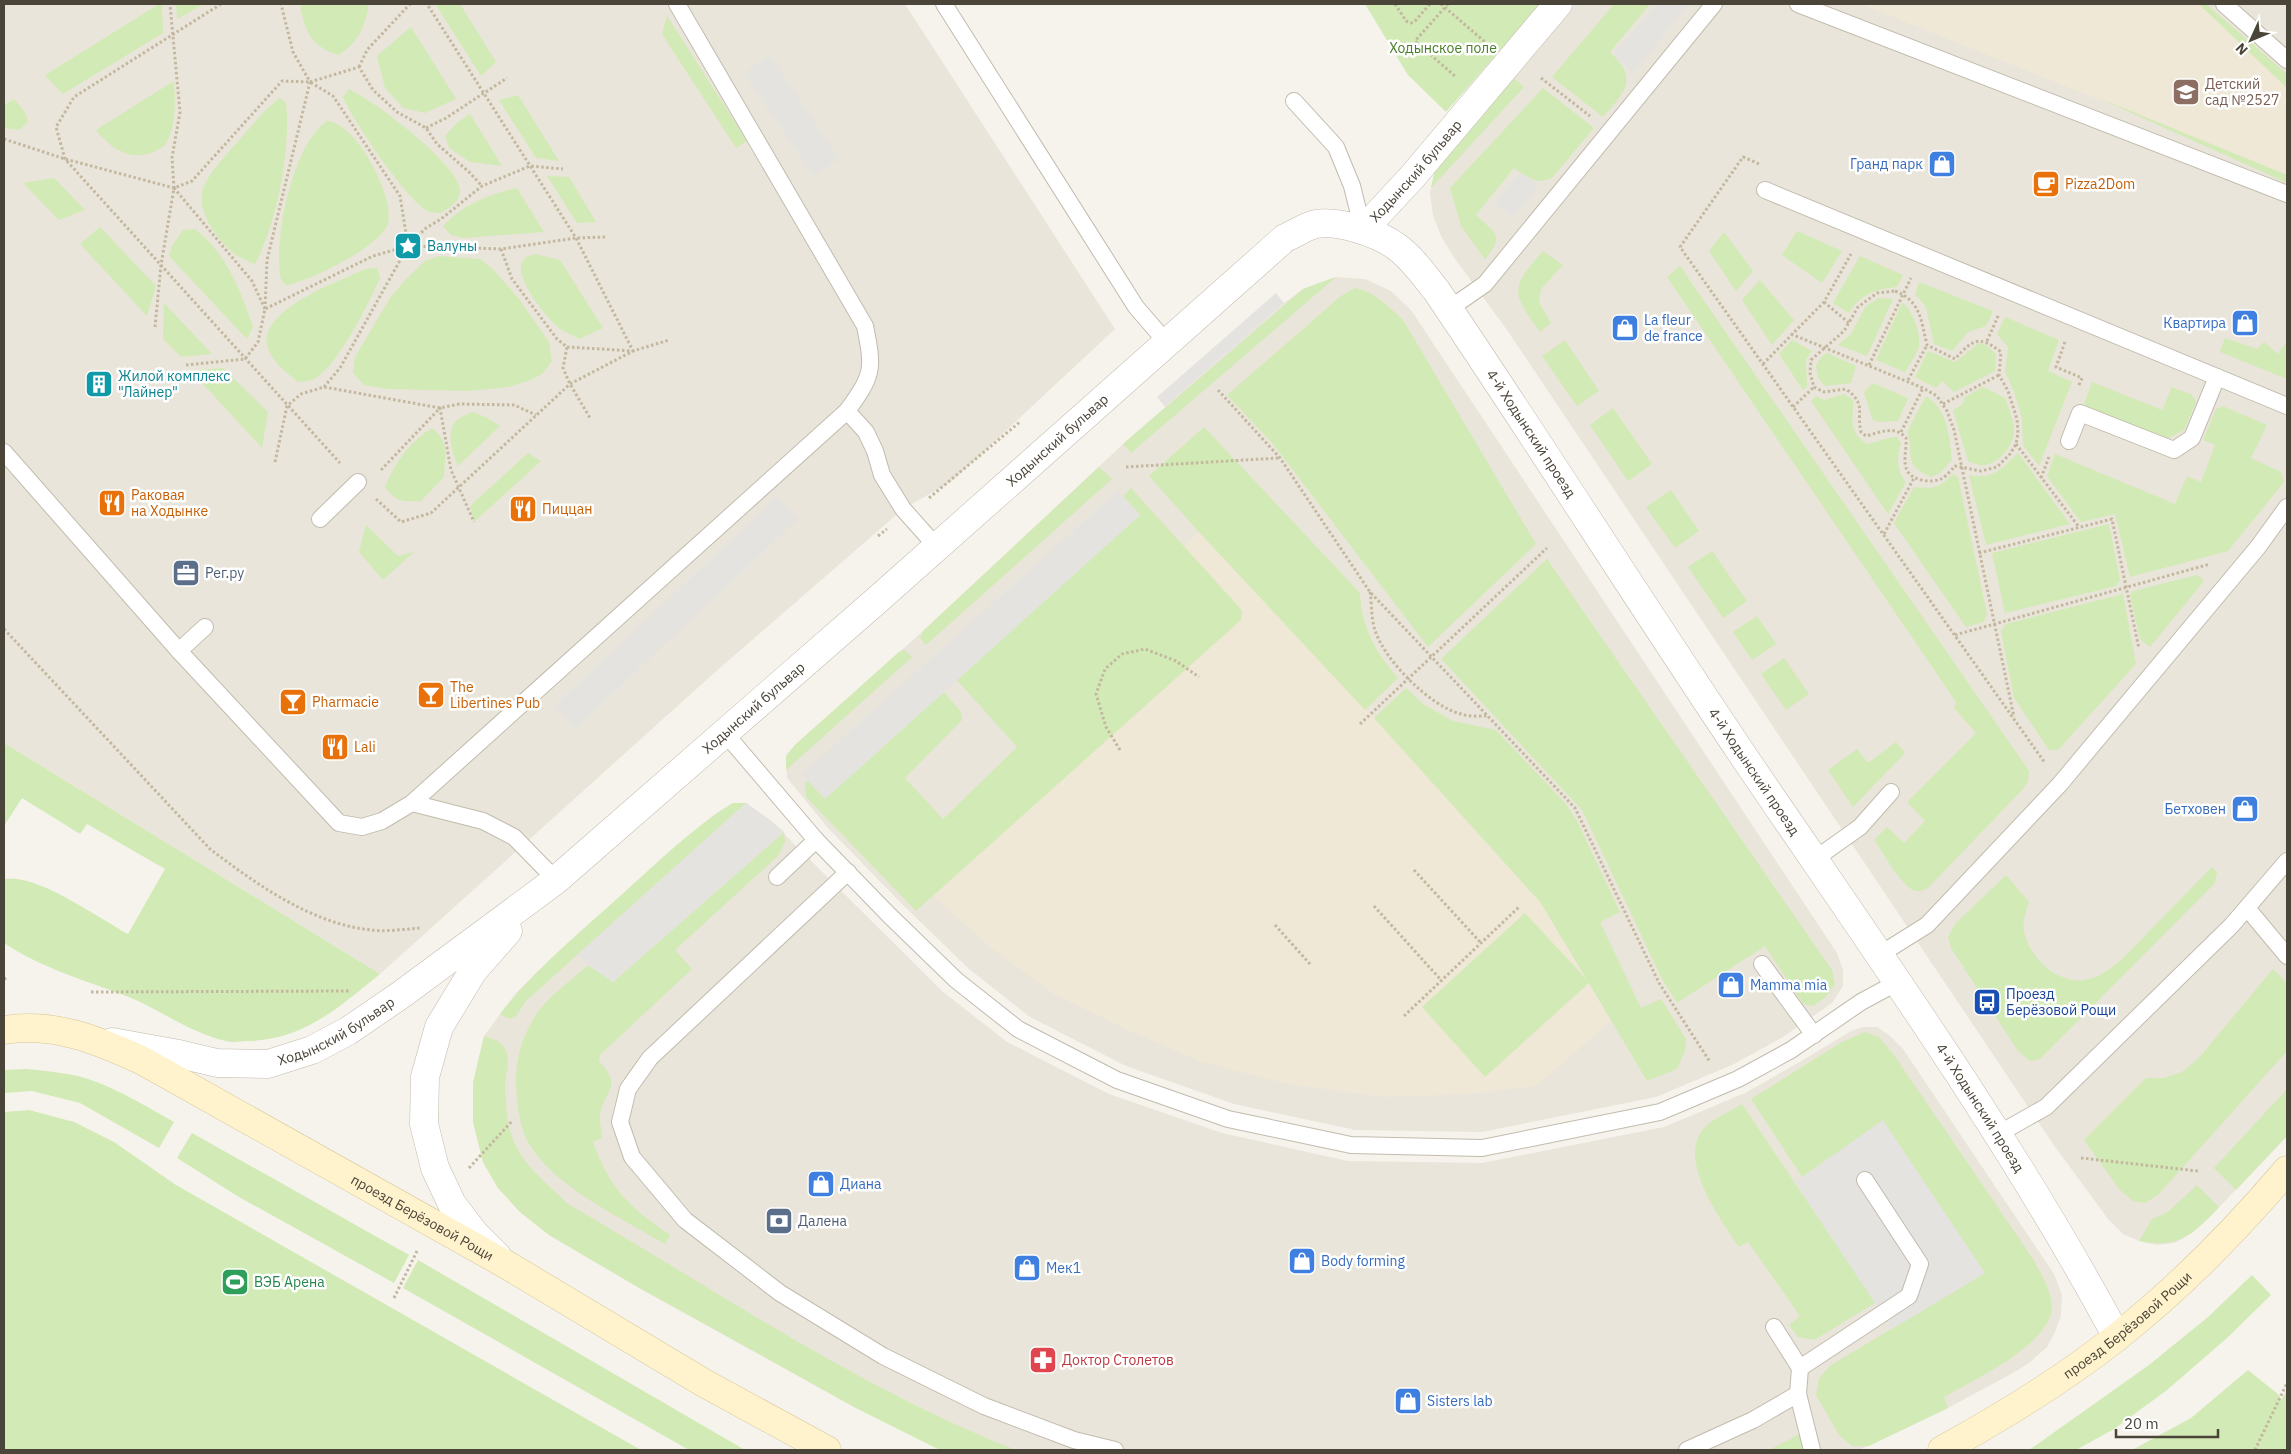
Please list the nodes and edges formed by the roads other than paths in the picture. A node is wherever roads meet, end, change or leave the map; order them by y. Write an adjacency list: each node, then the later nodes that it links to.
1 (677, 4): 16 (lane)
2 (944, 4): 13 (lane)
3 (1558, 4): 11 (street, Ходынский бульвар)
4 (1714, 4): 12 (lane)
5 (1798, 4): 10 (lane)
6 (2224, 4): 7 (lane)
7 (2287, 60)
8 (1294, 101): 11 (lane)
9 (1766, 190): 14 (lane)
10 (2287, 194)
11 (1363, 230): 12 (street, 4-й Ходынский проезд); 13 (street, Ходынский бульвар)
12 (1449, 309): 29 (street, 4-й Ходынский проезд)
13 (1167, 343): 22 (street, Ходынский бульвар)
14 (2217, 377): 15 (lane); 17 (lane)
15 (2287, 406)
16 (847, 411): 22 (lane); 27 (lane)
17 (2070, 441)
18 (4, 452): 24 (lane)
19 (358, 482): 21 (lane)
20 (2287, 508): 35 (lane)
21 (320, 519)
22 (936, 546): 25 (street, Ходынский бульвар)
23 (205, 626): 24 (lane)
24 (179, 650): 27 (lane)
25 (724, 732): 28 (lane); 33 (street, Ходынский бульвар)
26 (1891, 792): 29 (lane)
27 (412, 802): 33 (lane)
28 (816, 840): 31 (lane); 32 (lane)
29 (1815, 859): 35 (street, 4-й Ходынский проезд)
30 (2287, 861): 34 (lane)
31 (848, 872): 40 (lane); 51 (lane)
32 (777, 877)
33 (549, 886): 41 (street, Ходынский бульвар); 45 (street, Ходынский бульвар)
34 (2247, 908): 36 (lane); 42 (lane)
35 (1879, 955): 38 (street, 4-й Ходынский проезд)
36 (2287, 956)
37 (1762, 964): 40 (lane)
38 (1898, 982): 40 (lane); 42 (street, 4-й Ходынский проезд)
39 (4, 1030): 41 (street, проезд Берёзовой Рощи)
40 (1814, 1035)
41 (96, 1040): 45 (street, проезд Берёзовой Рощи)
42 (1998, 1134): 47 (street, 4-й Ходынский проезд)
43 (2287, 1170): 47 (street, проезд Берёзовой Рощи)
44 (1865, 1180): 48 (lane)
45 (507, 1266): 50 (street, проезд Берёзовой Рощи)
46 (1774, 1327): 48 (lane)
47 (2117, 1337): 54 (street, проезд Берёзовой Рощи)
48 (1800, 1368): 49 (lane)
49 (1798, 1394): 52 (lane); 53 (lane)
50 (827, 1450)
51 (1114, 1450)
52 (1687, 1450)
53 (1812, 1450)
54 (1942, 1450)

